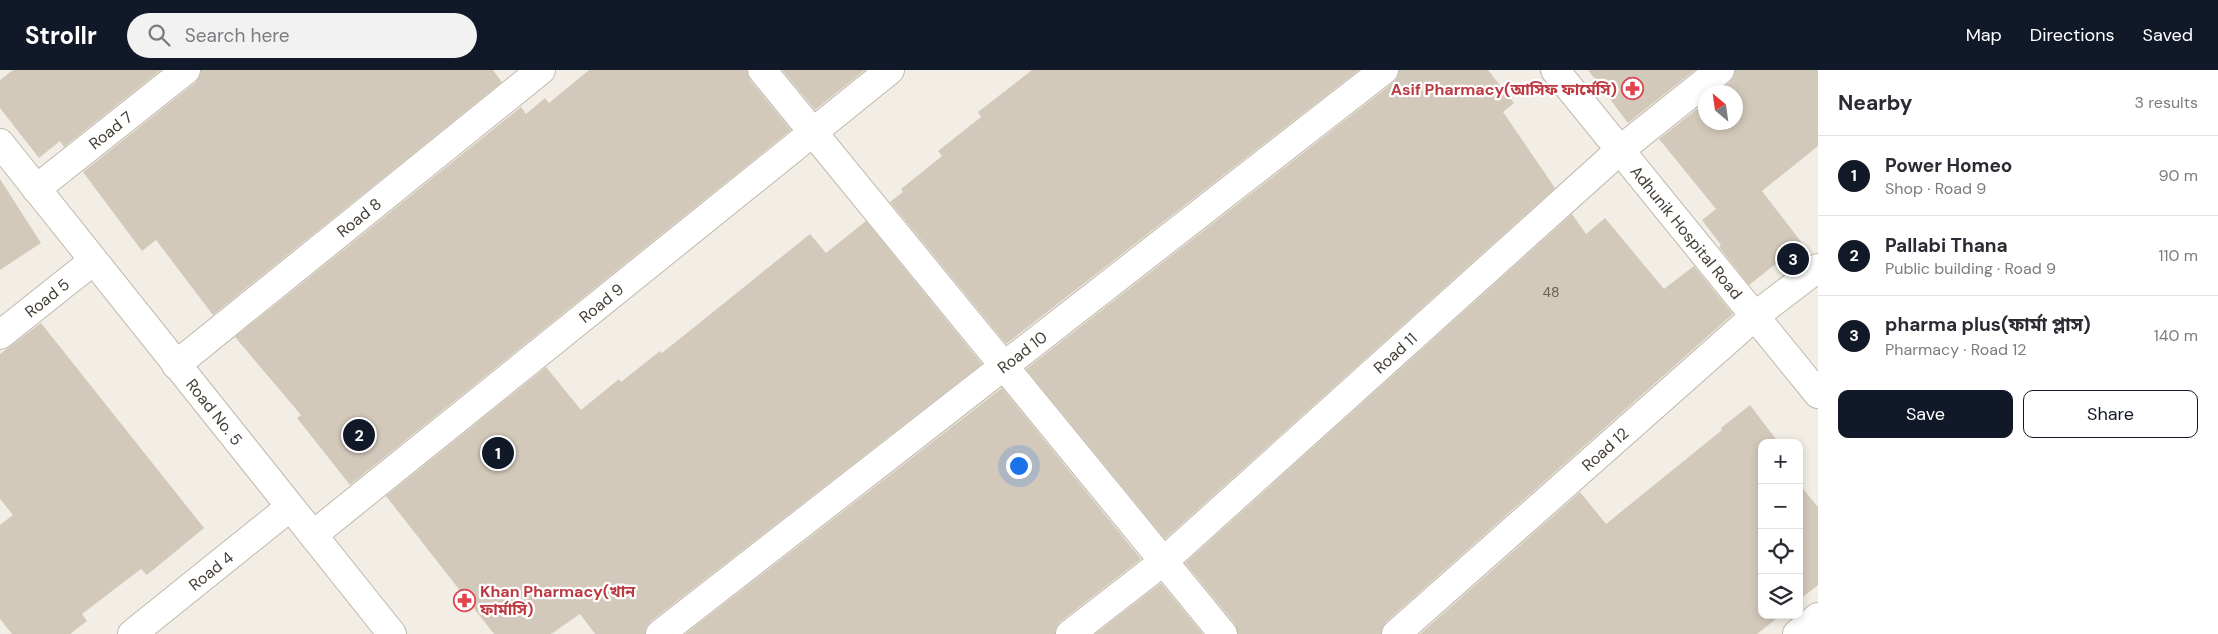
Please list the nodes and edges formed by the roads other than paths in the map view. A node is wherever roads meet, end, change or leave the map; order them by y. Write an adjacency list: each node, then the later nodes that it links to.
1 (186, 70): 11 (street, Road 7)
2 (541, 70): 16 (street, Road 8)
3 (762, 70): 8 (street)
4 (890, 70): 8 (street, Road 9)
5 (1384, 70): 17 (street, Road 10)
6 (1555, 70): 10 (street, Adhunik Hospital Road)
7 (1720, 70): 10 (street, Road 11)
8 (813, 132): 17 (street); 20 (street, Road 9)
9 (0, 143): 11 (street, Road No. 5)
10 (1620, 150): 14 (street, Adhunik Hospital Road); 21 (street, Road 11)
11 (36, 190): 12 (street, Road No. 5)
12 (93, 261): 15 (street, Road 5); 16 (street, Road No. 5)
13 (1818, 268): 14 (street, Road 12)
14 (1755, 316): 18 (street, Adhunik Hospital Road); 28 (street, Road 12)
15 (0, 335)
16 (176, 365): 19 (street, Road No. 5)
17 (1004, 366): 21 (street); 25 (street, Road 10)
18 (1818, 394)
19 (290, 507): 20 (street, Road No. 5); 23 (street, Road 4)
20 (313, 535): 24 (street, Road No. 5)
21 (1164, 561): 26 (street, Road 11); 27 (street)
22 (1818, 617): 29 (street)
23 (132, 634)
24 (392, 634)
25 (660, 634)
26 (1070, 634)
27 (1223, 634)
28 (1396, 634)
29 (1797, 634)

